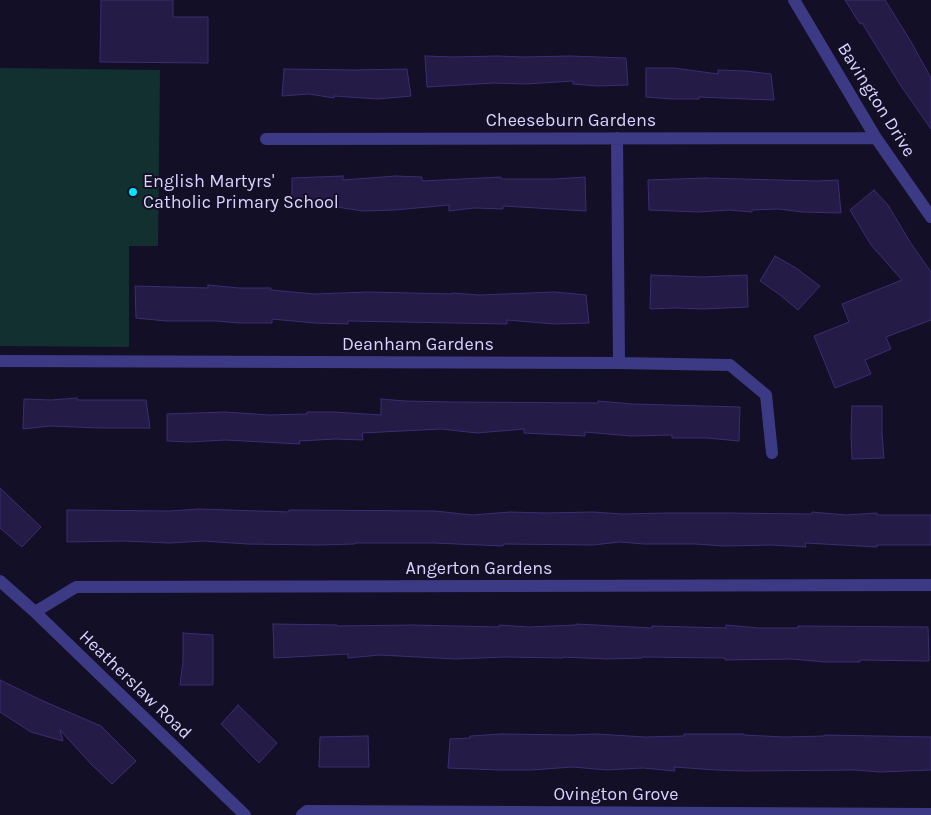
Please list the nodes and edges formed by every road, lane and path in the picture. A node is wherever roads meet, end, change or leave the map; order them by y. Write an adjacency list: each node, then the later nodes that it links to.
1 (794, 0): 3 (street, Bavington Drive)
2 (617, 138): 3 (street, Cheeseburn Gardens); 4 (street, Cheeseburn Gardens); 7 (street)
3 (876, 138): 5 (street, Bavington Drive)
4 (266, 140)
5 (931, 217)
6 (0, 361): 7 (street, Deanham Gardens)
7 (618, 363): 8 (street, Deanham Gardens)
8 (772, 453)
9 (0, 581): 11 (street, Heatherslaw Road)
10 (931, 585): 11 (street, Angerton Gardens)
11 (35, 612): 13 (street, Heatherslaw Road)
12 (931, 814): 14 (street, Ovington Grove)
13 (245, 815)
14 (302, 815)

